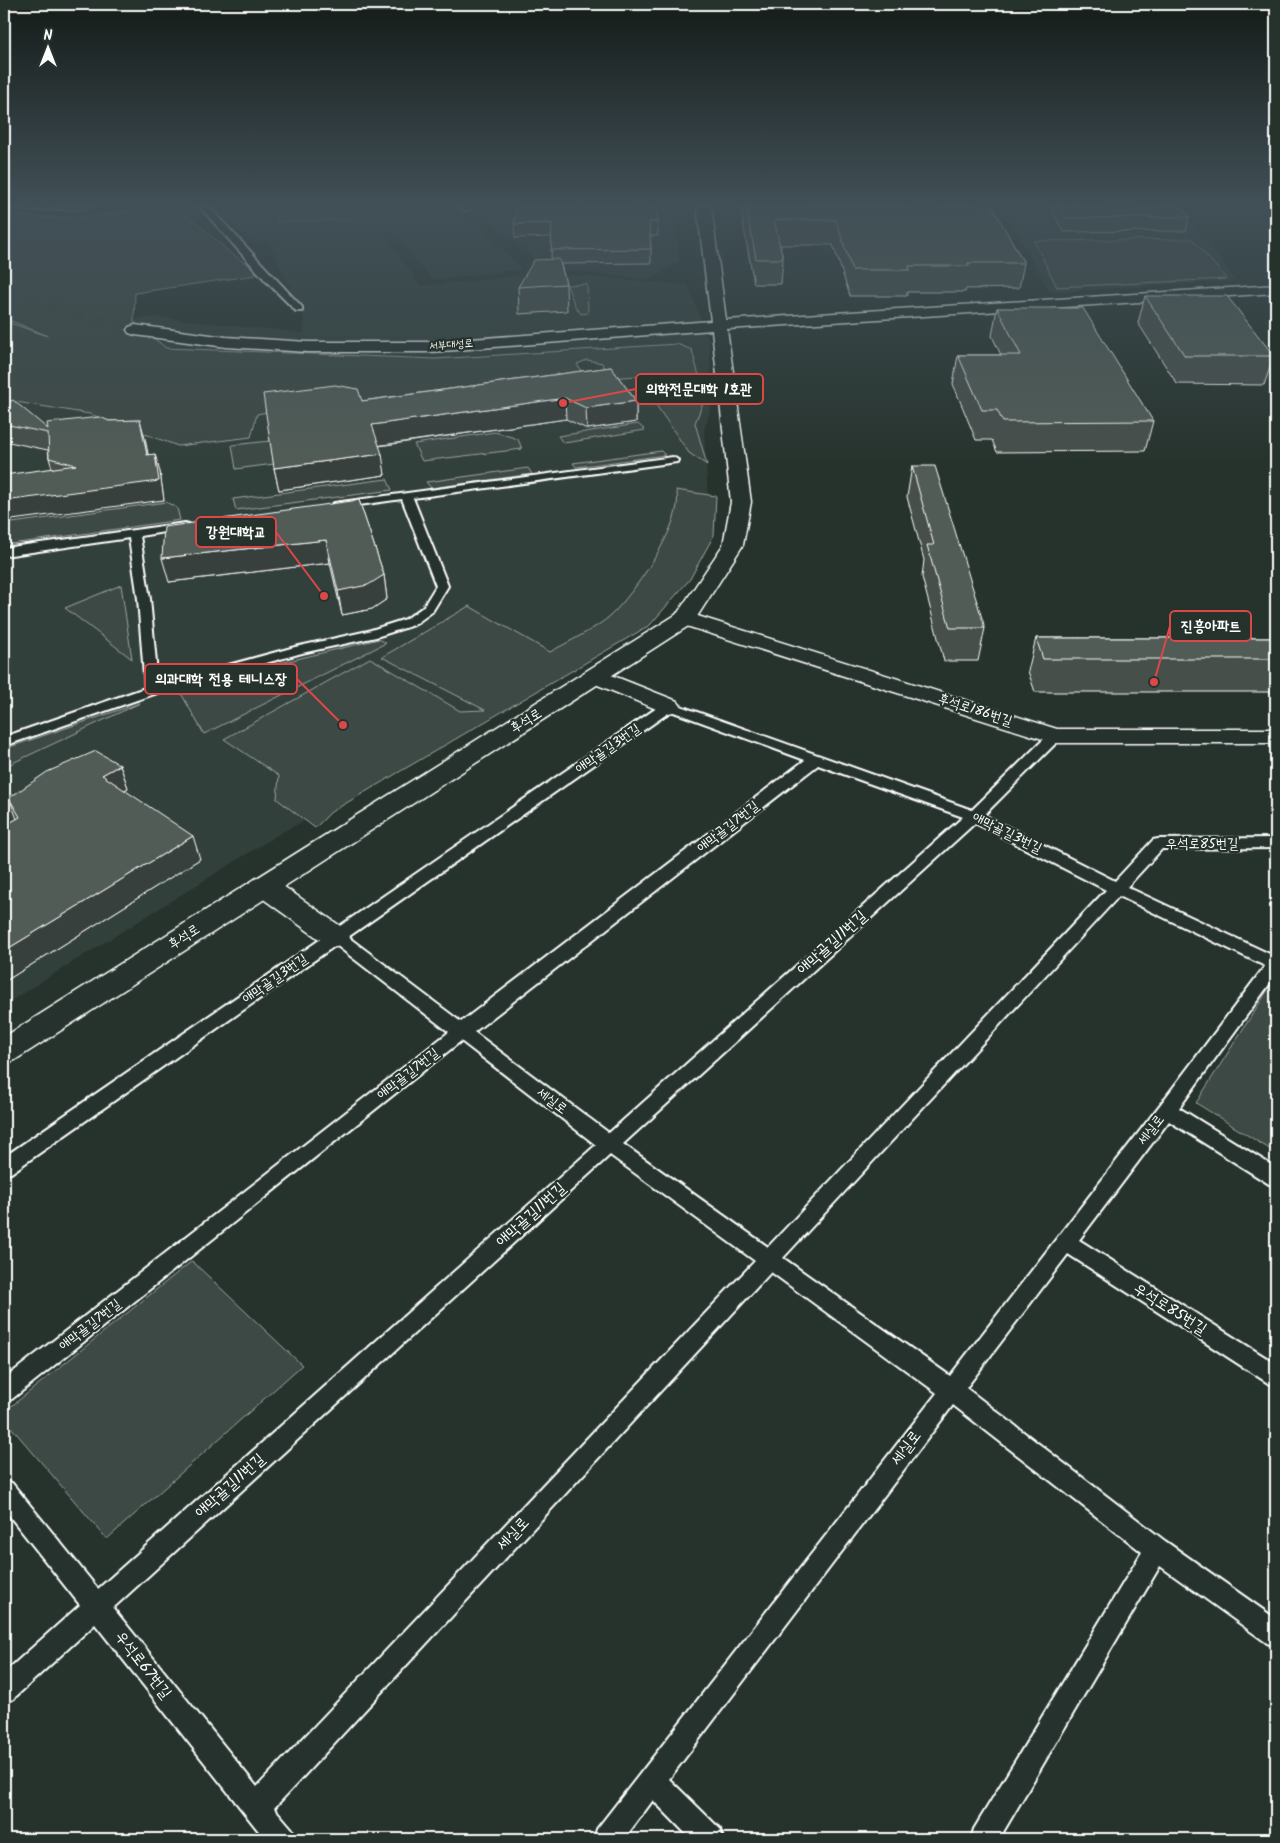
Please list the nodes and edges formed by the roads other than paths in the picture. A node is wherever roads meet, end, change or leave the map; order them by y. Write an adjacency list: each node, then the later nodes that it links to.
1 (282, 292): 4 (lane)
2 (714, 292): 5 (street, 후석로)
3 (1229, 292): 5 (street, 서부대성로)
4 (299, 309)
5 (718, 325): 6 (street, 서부대성로); 13 (street, 후석로)
6 (135, 330)
7 (673, 460): 8 (lane)
8 (406, 495): 9 (lane); 15 (lane)
9 (329, 506)
10 (193, 525): 11 (lane)
11 (134, 534): 12 (lane); 15 (lane)
12 (4, 552)
13 (684, 618): 14 (street, 후석로); 17 (street, 후석로186번길)
14 (596, 676): 16 (street); 23 (street, 후석로)
15 (152, 690): 19 (lane)
16 (669, 706): 20 (lane, 애막골길3번길); 25 (lane, 애막골길3번길)
17 (1055, 736): 18 (street, 후석로186번길); 21 (lane, 애막골길11번길)
18 (1276, 736)
19 (4, 742)
20 (815, 760): 21 (lane, 애막골길3번길); 27 (lane, 애막골길7번길)
21 (974, 816): 24 (lane, 애막골길3번길); 30 (lane, 애막골길11번길)
22 (1276, 843): 24 (lane, 우석로85번길)
23 (264, 886): 25 (street); 28 (street, 후석로)
24 (1116, 888): 26 (lane, 애막골길3번길); 34 (lane, 세실로)
25 (336, 937): 27 (lane, 세실로); 31 (lane, 애막골길3번길)
26 (1276, 964): 29 (lane, 세실로)
27 (462, 1032): 30 (lane, 세실로); 37 (lane, 애막골길7번길)
28 (4, 1052)
29 (1167, 1110): 32 (lane); 33 (lane, 세실로)
30 (609, 1144): 34 (lane, 세실로); 40 (lane, 애막골길11번길)
31 (4, 1167)
32 (1276, 1178)
33 (1065, 1242): 35 (lane, 우석로85번길); 36 (lane, 세실로)
34 (771, 1260): 36 (lane, 세실로); 44 (lane, 세실로)
35 (1276, 1376)
36 (951, 1390): 39 (lane, 세실로); 43 (lane, 세실로)
37 (4, 1392)
38 (4, 1491): 40 (lane, 우석로67번길)
39 (1156, 1549): 41 (lane, 세실로); 48 (lane)
40 (96, 1607): 42 (lane, 애막골길11번길); 44 (lane, 우석로67번길)
41 (1276, 1634)
42 (4, 1690)
43 (653, 1781): 46 (lane, 세실로); 47 (lane)
44 (256, 1808): 45 (lane, 우석로67번길)
45 (282, 1839)
46 (607, 1839)
47 (710, 1839)
48 (984, 1839)

